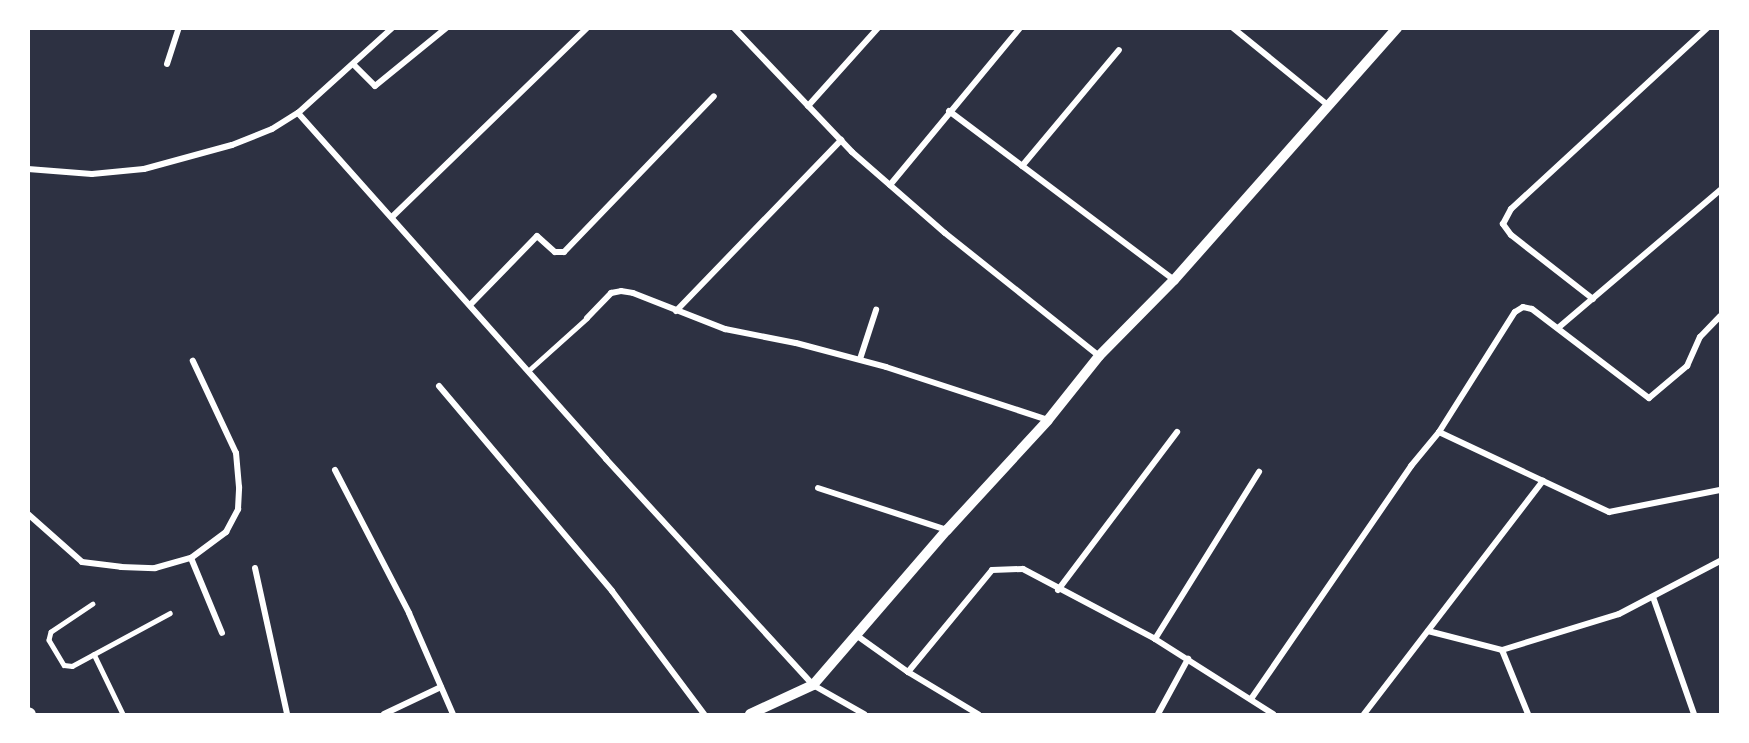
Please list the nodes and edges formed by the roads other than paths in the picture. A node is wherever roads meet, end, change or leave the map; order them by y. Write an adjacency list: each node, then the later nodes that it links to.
1 (179, 28): 12 (street)
2 (392, 28): 13 (street)
3 (446, 28): 13 (street)
4 (587, 28): 24 (street)
5 (734, 28): 15 (street)
6 (878, 28): 15 (street)
7 (1020, 28): 17 (street)
8 (1233, 28): 16 (street)
9 (1397, 28): 16 (street)
10 (1707, 28): 26 (street)
11 (1119, 50): 20 (street)
12 (166, 64)
13 (353, 64): 18 (street)
14 (714, 96): 27 (street)
15 (808, 105): 19 (street)
16 (1329, 106): 25 (street)
17 (949, 111): 20 (street); 22 (street)
18 (298, 113): 21 (street); 24 (street)
19 (841, 140): 22 (street); 29 (street)
20 (1022, 166): 25 (street)
21 (28, 169)
22 (890, 185): 33 (street)
23 (1720, 190): 26 (street)
24 (392, 217): 27 (street)
25 (1174, 280): 33 (street)
26 (1593, 299): 32 (street)
27 (470, 305): 36 (street)
28 (876, 310): 34 (street)
29 (676, 311): 31 (street); 34 (street)
30 (1720, 316): 32 (street)
31 (587, 318): 36 (street)
32 (1558, 328): 40 (street)
33 (1099, 356): 38 (street)
34 (860, 359): 38 (street)
35 (193, 361): 48 (street)
36 (529, 370): 63 (street)
37 (439, 386): 70 (street)
38 (1048, 420): 47 (street)
39 (1177, 432): 51 (street)
40 (1439, 432): 43 (street); 65 (street)
41 (335, 470): 64 (street)
42 (1259, 472): 58 (street)
43 (1543, 481): 45 (street); 55 (street)
44 (818, 488): 47 (street)
45 (1720, 489)
46 (28, 514): 48 (street)
47 (947, 530): 57 (street)
48 (191, 558): 56 (street)
49 (1720, 561): 52 (street)
50 (255, 568): 67 (street)
51 (1058, 590): 58 (street); 62 (street)
52 (1653, 597): 59 (street); 78 (street)
53 (93, 604): 60 (lane)
54 (170, 614): 60 (lane)
55 (1428, 631): 59 (street); 76 (street)
56 (222, 633)
57 (856, 635): 62 (street); 63 (street)
58 (1155, 639): 61 (street)
59 (1502, 650): 77 (street)
60 (94, 654): 66 (lane)
61 (1188, 659): 65 (street); 74 (street)
62 (908, 672): 73 (street)
63 (813, 685): 71 (street); 72 (street)
64 (441, 687): 68 (street); 69 (street)
65 (1251, 699): 75 (street)
66 (123, 714)
67 (286, 714)
68 (384, 714)
69 (453, 714)
70 (704, 714)
71 (750, 714)
72 (864, 714)
73 (978, 714)
74 (1158, 714)
75 (1273, 714)
76 (1365, 714)
77 (1528, 714)
78 (1694, 714)

